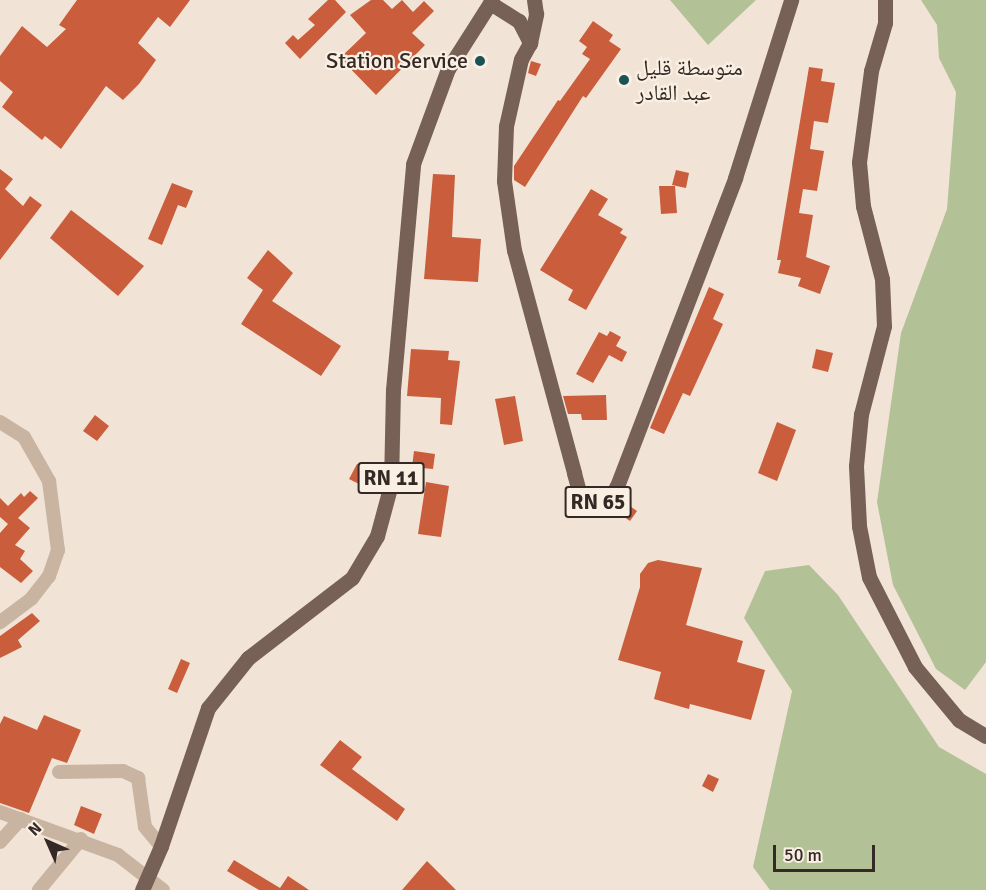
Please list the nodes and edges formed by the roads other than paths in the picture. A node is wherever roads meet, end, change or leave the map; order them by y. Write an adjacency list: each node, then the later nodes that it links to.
1 (534, 0): 5 (main road)
2 (791, 0): 5 (main road, RN 65)
3 (885, 0): 8 (main road)
4 (491, 1): 5 (main road); 14 (main road, RN 11)
5 (530, 43)
6 (0, 422): 7 (street)
7 (0, 622)
8 (986, 736)
9 (59, 772): 14 (street)
10 (0, 812): 11 (street)
11 (21, 819): 12 (street); 13 (street)
12 (81, 839): 15 (street); 16 (street)
13 (0, 843)
14 (161, 846): 15 (main road, RN 11)
15 (146, 884): 17 (street)
16 (39, 890)
17 (162, 890)

